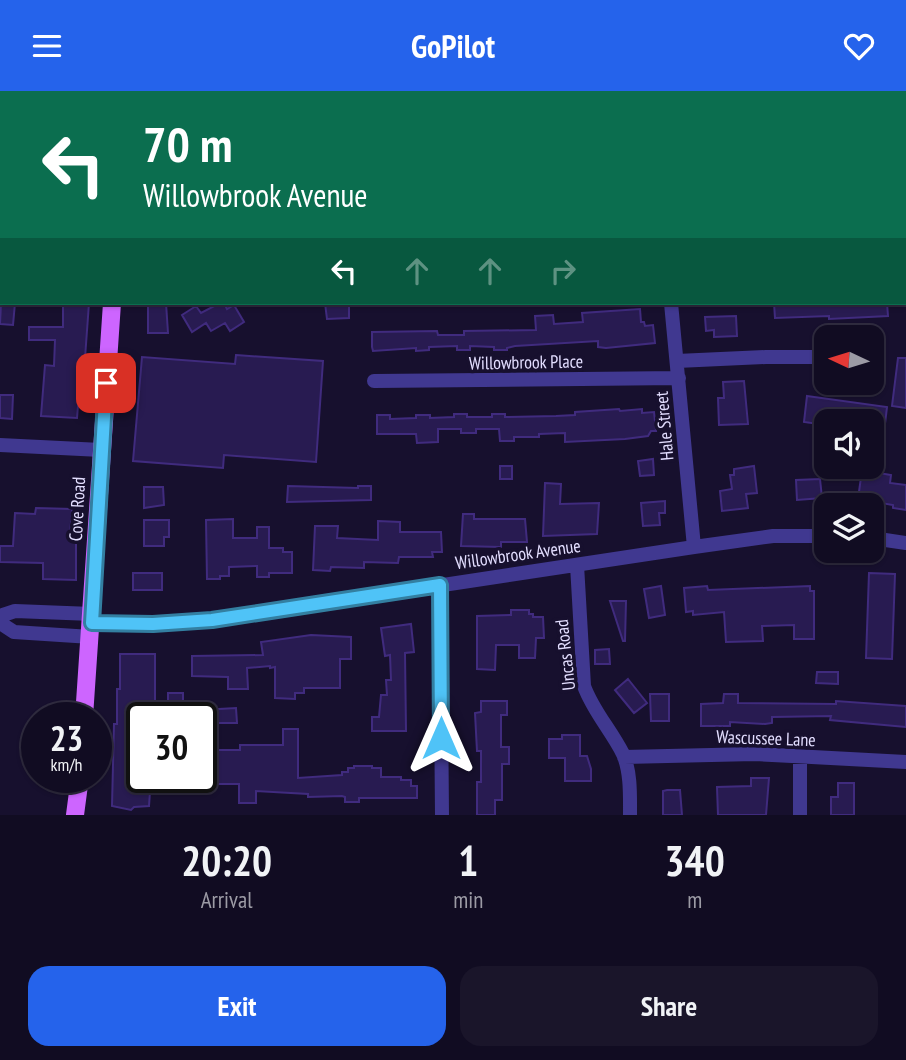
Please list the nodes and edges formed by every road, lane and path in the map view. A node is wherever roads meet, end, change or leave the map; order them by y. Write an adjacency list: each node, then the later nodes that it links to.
1 (112, 305): 8 (main road, Cove Road)
2 (671, 305): 4 (street, Hale Street)
3 (814, 357): 4 (street)
4 (677, 361): 5 (street, Hale Street)
5 (679, 378): 6 (street, Willowbrook Place); 12 (street, Hale Street)
6 (374, 381)
7 (0, 446): 8 (street)
8 (101, 450): 17 (main road, Cove Road)
9 (814, 536): 12 (street, Willowbrook Avenue)
10 (884, 540): 11 (street)
11 (906, 543)
12 (694, 547): 13 (street, Willowbrook Avenue)
13 (577, 565): 14 (street, Willowbrook Avenue); 19 (street, Uncas Road)
14 (440, 585): 17 (street, Willowbrook Avenue); 24 (street)
15 (0, 616): 17 (street)
16 (0, 623): 17 (street)
17 (91, 624): 18 (main road, Cove Road)
18 (85, 702)
19 (624, 757): 20 (street, Wascussee Lane); 25 (street, Uncas Road)
20 (800, 758): 21 (street, Wascussee Lane); 26 (street)
21 (906, 762)
22 (78, 793): 23 (main road)
23 (75, 815)
24 (442, 815)
25 (630, 815)
26 (800, 815)

